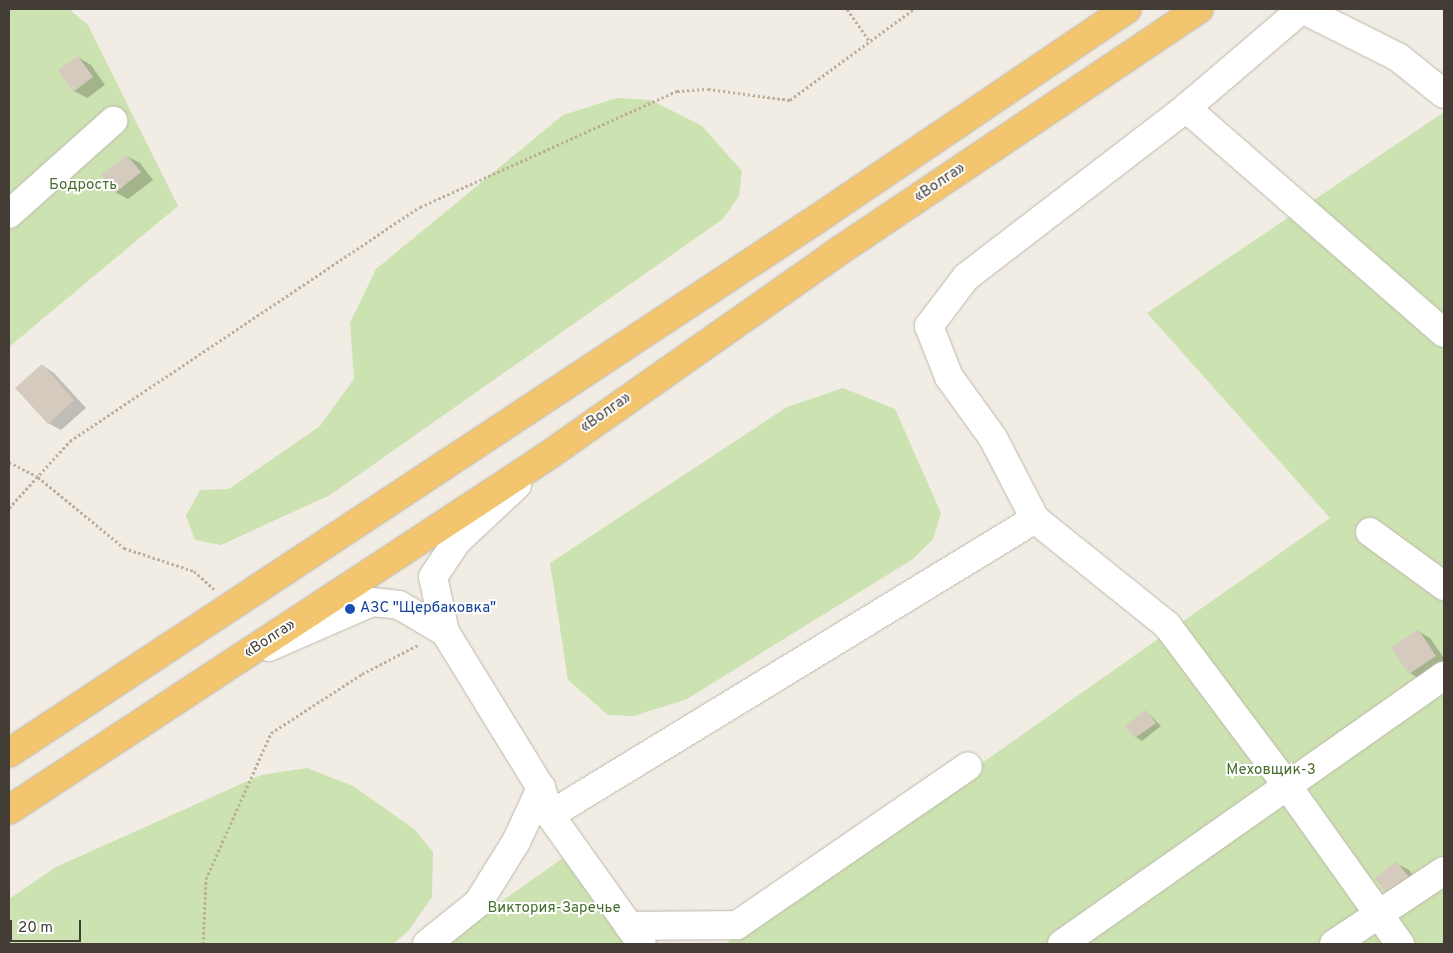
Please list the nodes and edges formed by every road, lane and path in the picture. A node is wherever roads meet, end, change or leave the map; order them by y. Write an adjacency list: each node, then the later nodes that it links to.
1 (847, 9): 5 (path)
2 (914, 9): 5 (path)
3 (1127, 9): 22 (highway)
4 (1199, 9): 11 (highway, «Волга»)
5 (870, 42): 13 (path)
6 (1444, 94): 7 (street)
7 (1186, 108): 10 (street); 15 (street)
8 (113, 121): 9 (street)
9 (9, 214)
10 (1444, 333)
11 (549, 455): 19 (street); 20 (highway, «Волга»)
12 (9, 462): 13 (path)
13 (38, 477): 14 (path); 18 (path)
14 (9, 508)
15 (1035, 519): 24 (street); 27 (street)
16 (1370, 532): 17 (street)
17 (1444, 586)
18 (221, 596)
19 (445, 632): 20 (street); 25 (street); 31 (path)
20 (241, 658): 26 (highway, «Волга»)
21 (1444, 676): 24 (street)
22 (9, 753)
23 (968, 766): 30 (street)
24 (1288, 787): 29 (street); 33 (street)
25 (541, 788): 27 (street); 32 (street)
26 (9, 810)
27 (550, 815): 30 (street)
28 (1444, 871): 29 (street)
29 (1376, 914): 34 (street); 35 (street)
30 (636, 935)
31 (203, 944)
32 (427, 944)
33 (1062, 944)
34 (1334, 944)
35 (1400, 944)

